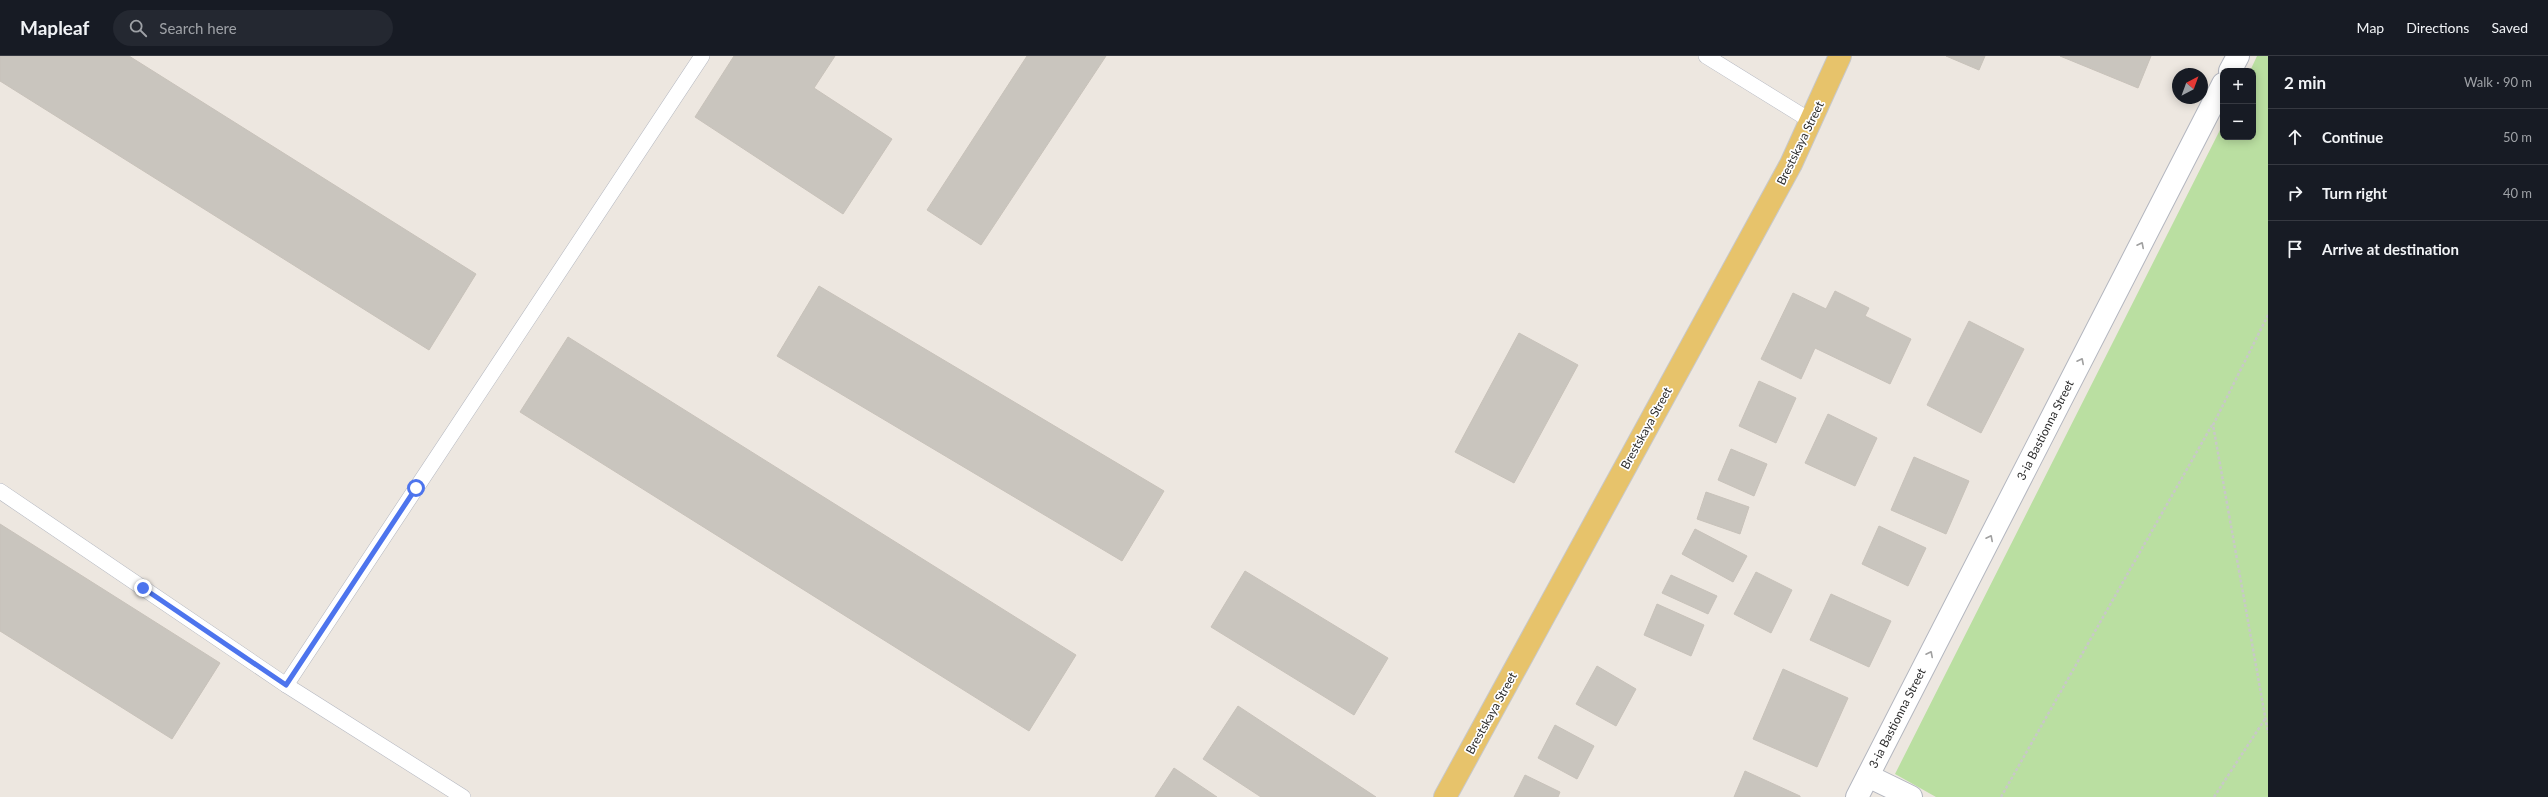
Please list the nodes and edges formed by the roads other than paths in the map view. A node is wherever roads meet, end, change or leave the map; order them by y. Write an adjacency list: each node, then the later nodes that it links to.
1 (702, 56): 9 (lane)
2 (1706, 56): 7 (lane)
3 (1840, 56): 7 (main road, Brestskaya Street)
4 (2238, 56): 5 (street)
5 (2232, 68)
6 (2220, 90): 10 (street, 3-ia Bastionna Street, one-way to 6)
7 (1811, 121): 12 (main road, Brestskaya Street)
8 (0, 491): 9 (lane)
9 (286, 685): 11 (lane)
10 (1868, 776): 13 (street, 3-ia Bastionna Street); 14 (street)
11 (463, 797)
12 (1444, 797)
13 (1857, 797)
14 (1911, 797)

